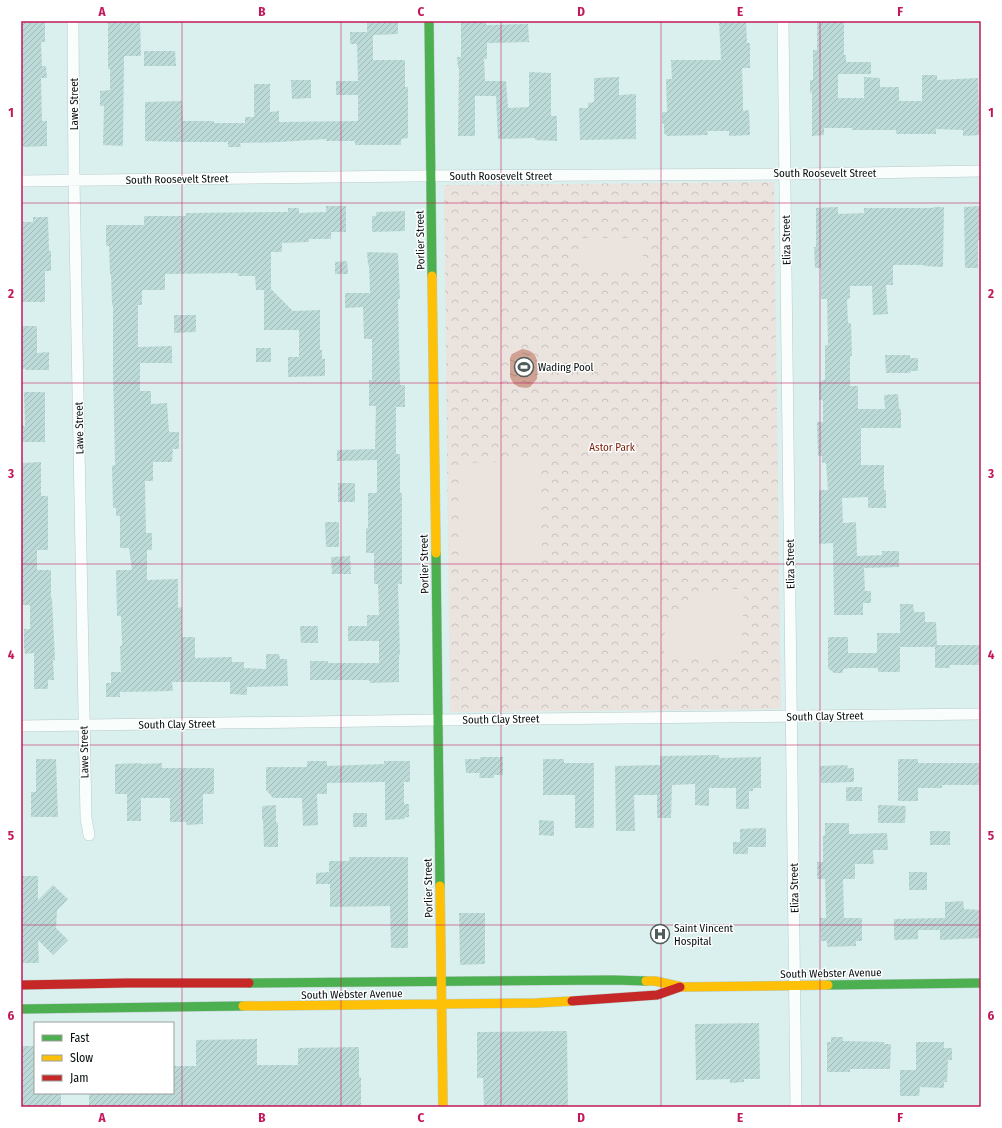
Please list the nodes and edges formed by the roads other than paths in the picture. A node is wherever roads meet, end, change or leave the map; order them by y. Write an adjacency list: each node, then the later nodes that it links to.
1 (73, 21): 7 (street, Lawe Street)
2 (429, 21): 6 (main road, Porlier Street)
3 (783, 21): 5 (street, Eliza Street)
4 (981, 171): 5 (street, South Roosevelt Street)
5 (785, 174): 6 (street, South Roosevelt Street); 10 (street, Eliza Street)
6 (431, 176): 7 (street, South Roosevelt Street); 11 (main road, Porlier Street)
7 (74, 180): 8 (street, South Roosevelt Street); 13 (street, Lawe Street)
8 (21, 181)
9 (981, 714): 10 (street, South Clay Street)
10 (792, 716): 11 (street, South Clay Street); 18 (street, Eliza Street)
11 (438, 720): 13 (street, South Clay Street); 15 (main road, Porlier Street)
12 (21, 726): 13 (street, South Clay Street)
13 (84, 726): 14 (street, Lawe Street)
14 (89, 835)
15 (441, 982): 17 (main road, South Webster Avenue); 19 (main road, South Webster Avenue); 20 (main road, Porlier Street)
16 (981, 983): 18 (main road, South Webster Avenue)
17 (21, 985)
18 (795, 985): 19 (main road, South Webster Avenue); 23 (street, Eliza Street)
19 (682, 987): 20 (main road, South Webster Avenue)
20 (441, 1005): 21 (main road, South Webster Avenue); 22 (main road, Porlier Street)
21 (21, 1009)
22 (443, 1107)
23 (796, 1107)

